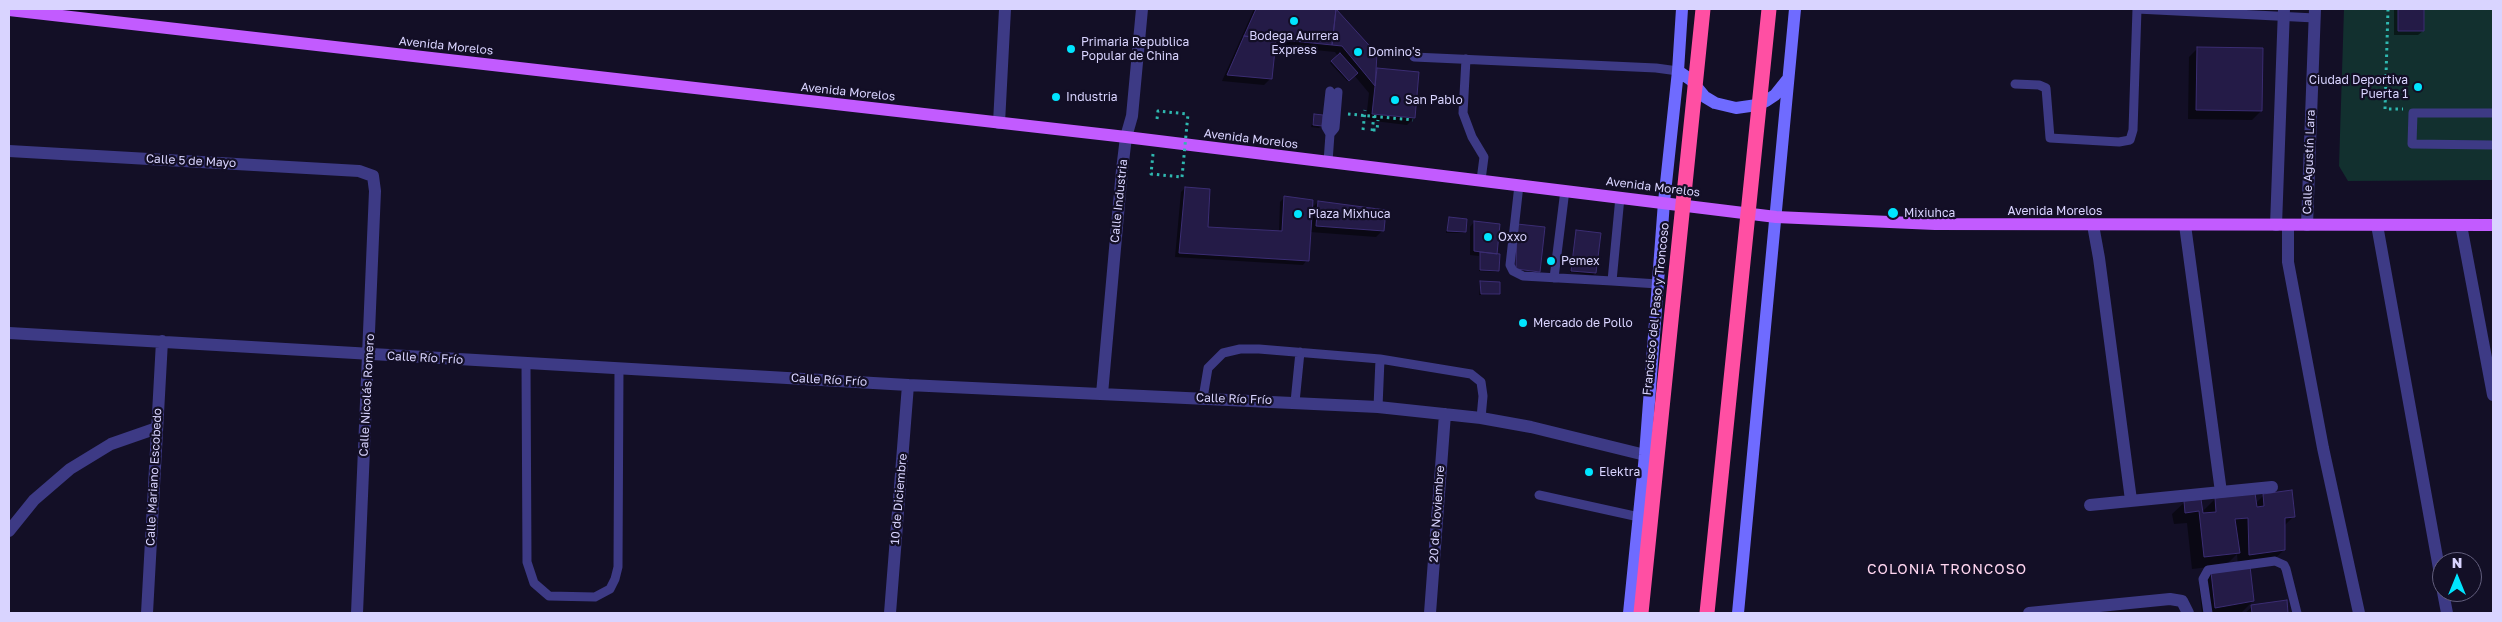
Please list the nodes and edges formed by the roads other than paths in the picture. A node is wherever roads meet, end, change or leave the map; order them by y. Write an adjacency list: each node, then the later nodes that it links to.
1 (1005, 9): 18 (street)
2 (1142, 9): 19 (street, Calle Industria)
3 (1682, 9): 13 (main road, Francisco del Paso y Troncoso)
4 (1703, 9): 70 (highway, Francisco del Paso y Troncoso, bridge)
5 (1769, 9): 71 (highway, bridge)
6 (1795, 9): 14 (main road)
7 (2137, 9): 9 (lane); 15 (lane)
8 (9, 10): 18 (main road, Avenida Morelos)
9 (2284, 13): 10 (lane); 32 (street)
10 (2315, 13): 33 (street, Calle Agustín Lara)
11 (1414, 57): 12 (lane)
12 (1466, 59): 13 (lane); 24 (lane)
13 (1678, 71): 14 (main road); 28 (main road, Francisco del Paso y Troncoso)
14 (1788, 79): 29 (main road)
15 (2016, 84)
16 (1334, 92): 22 (lane)
17 (2493, 113): 20 (lane)
18 (999, 123): 19 (main road, Avenida Morelos)
19 (1126, 137): 22 (main road, Avenida Morelos); 48 (street, Calle Industria)
20 (2493, 145)
21 (9, 151): 23 (street, Calle 5 de Mayo)
22 (1328, 162): 24 (main road, Avenida Morelos)
23 (373, 176): 43 (street, Calle Nicolás Romero)
24 (1481, 180): 25 (main road, Avenida Morelos)
25 (1519, 185): 26 (main road, Avenida Morelos); 37 (lane)
26 (1565, 190): 27 (main road, Avenida Morelos); 37 (lane)
27 (1620, 197): 28 (main road, Avenida Morelos); 38 (lane)
28 (1664, 202): 29 (main road, Avenida Morelos); 39 (main road, Francisco del Paso y Troncoso)
29 (1776, 217): 30 (main road, Avenida Morelos); 72 (main road)
30 (2093, 225): 31 (main road, Avenida Morelos); 60 (street)
31 (2185, 225): 32 (main road, Avenida Morelos); 58 (street)
32 (2282, 225): 33 (main road, Avenida Morelos); 77 (street)
33 (2307, 225): 34 (main road, Avenida Morelos)
34 (2377, 225): 35 (main road, Avenida Morelos); 64 (street)
35 (2462, 225): 36 (main road, Avenida Morelos); 49 (street)
36 (2493, 225)
37 (1554, 278): 38 (lane)
38 (1612, 281): 39 (lane)
39 (1658, 284): 56 (main road, Francisco del Paso y Troncoso)
40 (9, 334): 41 (street, Calle Río Frío)
41 (162, 341): 43 (street, Calle Río Frío); 55 (street, Calle Mariano Escobedo)
42 (1300, 352): 44 (lane); 50 (lane); 51 (lane)
43 (369, 355): 45 (street, Calle Río Frío); 66 (street, Calle Nicolás Romero)
44 (1380, 359): 52 (lane); 54 (lane)
45 (526, 364): 46 (street, Calle Río Frío); 46 (lane)
46 (619, 368): 47 (street, Calle Río Frío)
47 (908, 385): 48 (street, Calle Río Frío); 67 (street, 10 de Diciembre)
48 (1102, 394): 50 (street, Calle Río Frío)
49 (2493, 395)
50 (1203, 398): 51 (street, Calle Río Frío)
51 (1295, 402): 52 (street, Calle Río Frío)
52 (1378, 406): 53 (street, Calle Río Frío)
53 (1445, 414): 54 (street, Calle Río Frío); 68 (street, 20 de Noviembre)
54 (1480, 418): 56 (street, Calle Río Frío)
55 (157, 428): 63 (street); 65 (street, Calle Mariano Escobedo)
56 (1645, 455): 62 (main road, Francisco del Paso y Troncoso)
57 (2272, 487): 58 (street)
58 (2221, 492): 60 (street)
59 (1539, 495): 62 (lane)
60 (2131, 500): 61 (street)
61 (2090, 505)
62 (1639, 518): 69 (main road, Francisco del Paso y Troncoso)
63 (9, 531)
64 (2436, 552)
65 (147, 613)
66 (357, 613)
67 (890, 613)
68 (1430, 613)
69 (1629, 613)
70 (1641, 613)
71 (1708, 613)
72 (1738, 613)
73 (2029, 613): 74 (street)
74 (2188, 613)
75 (2208, 613): 76 (lane)
76 (2297, 613)
77 (2359, 613)

